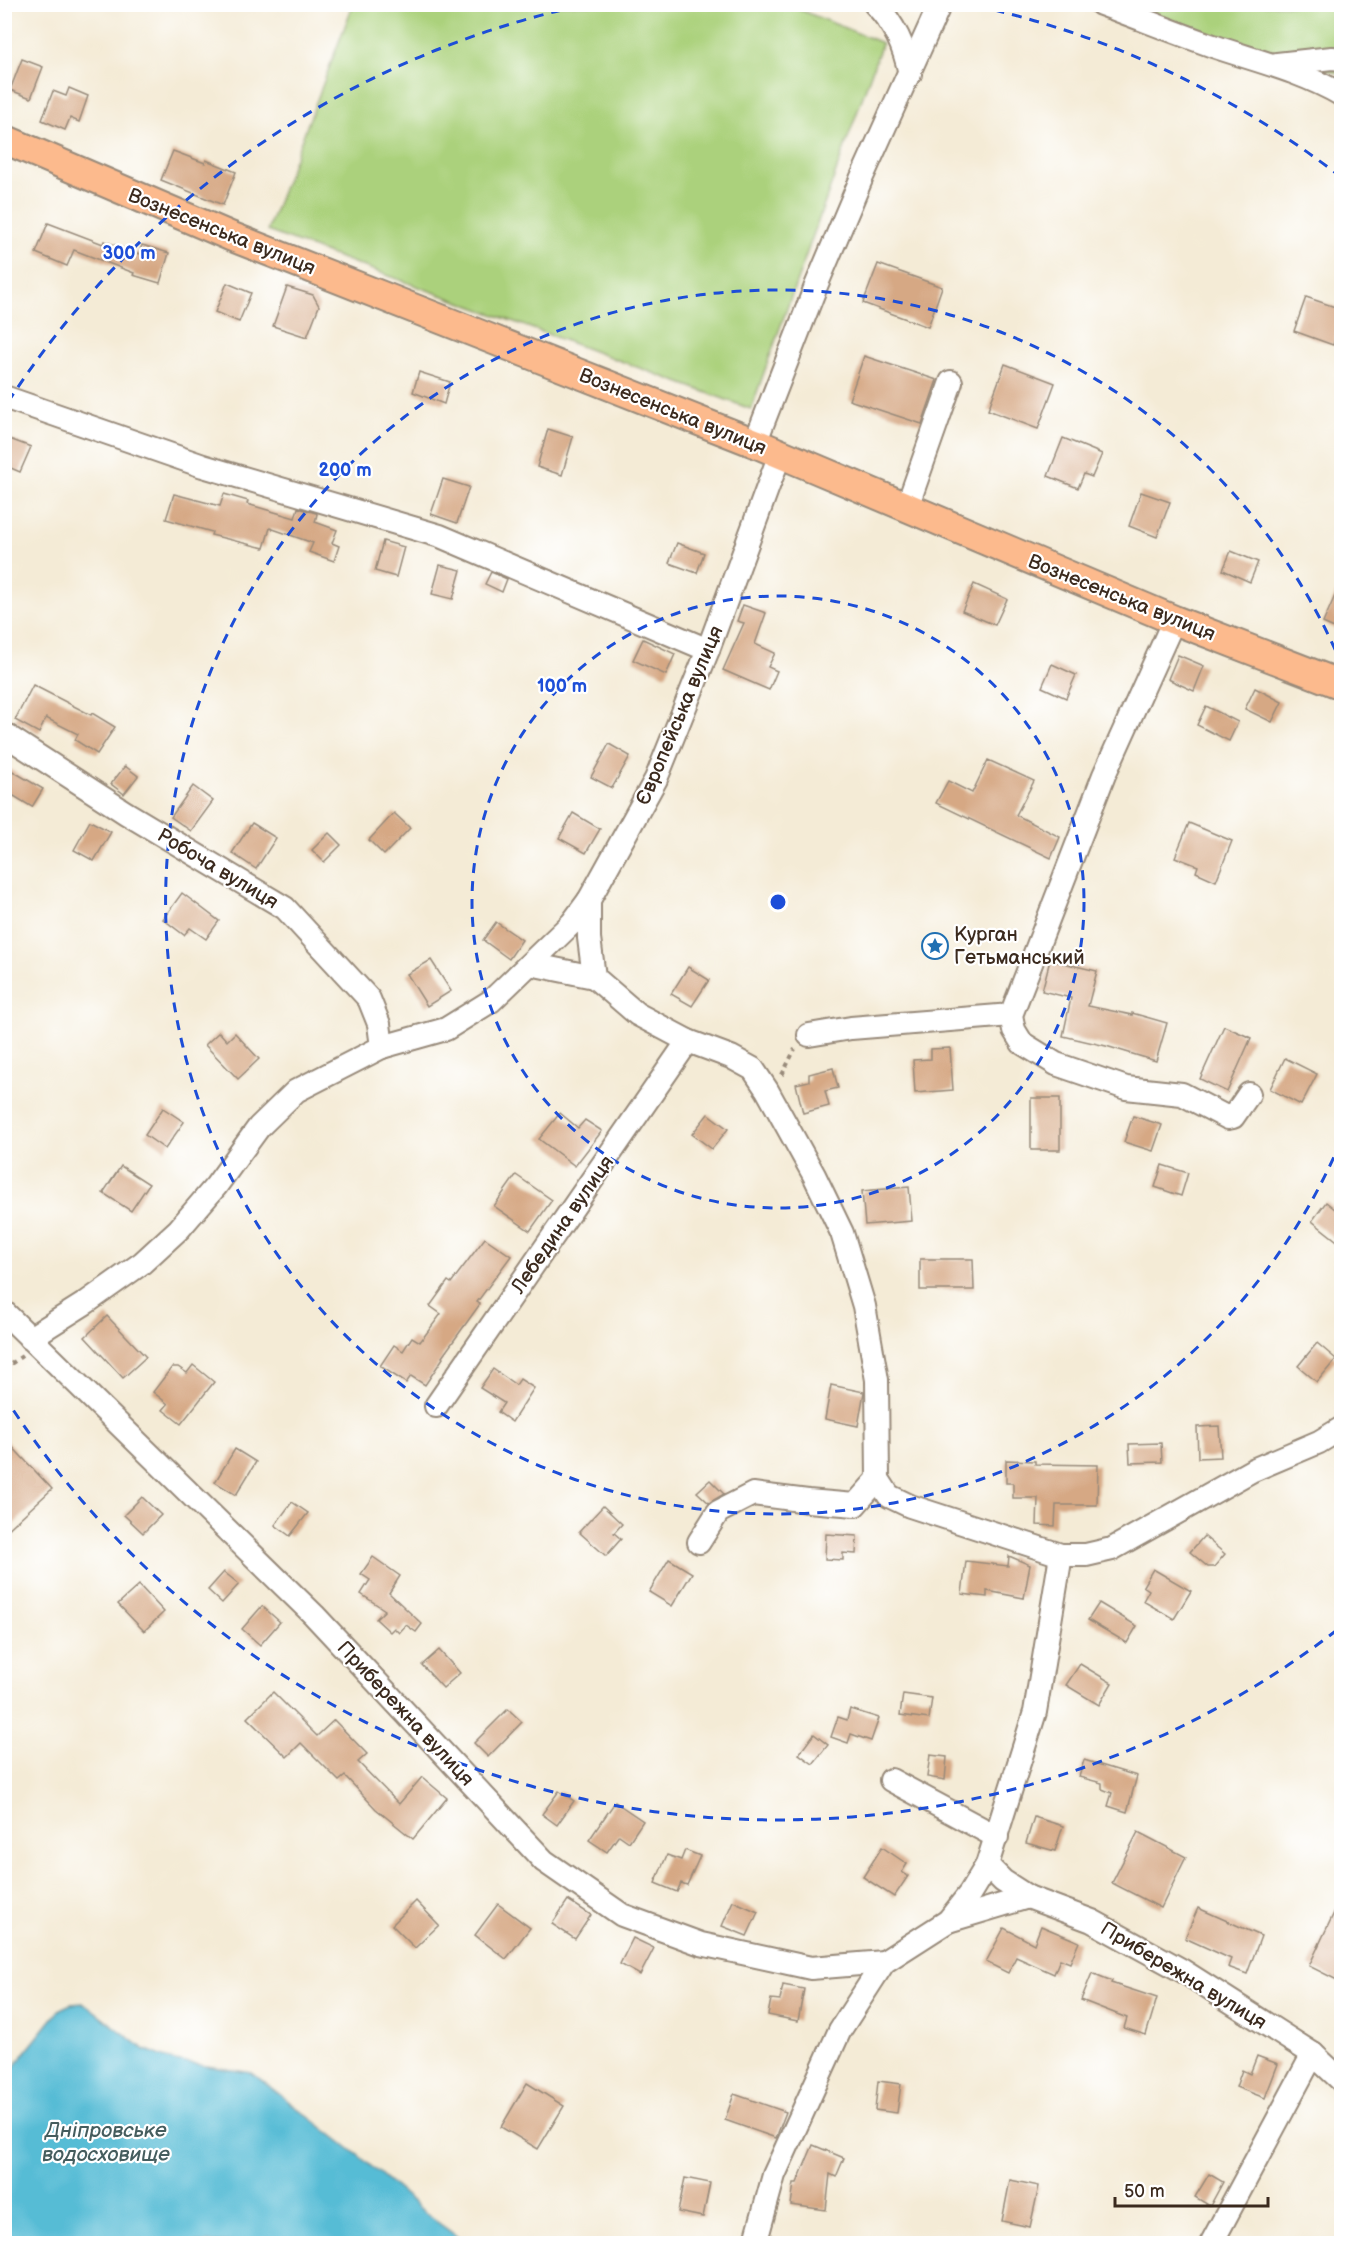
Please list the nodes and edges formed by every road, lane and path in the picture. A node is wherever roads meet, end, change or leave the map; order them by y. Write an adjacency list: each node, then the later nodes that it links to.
1 (875, 4): 6 (street)
2 (940, 4): 6 (street, Європейська вулиця)
3 (1101, 4): 5 (street)
4 (1341, 59): 5 (street)
5 (1275, 64): 7 (street)
6 (910, 74): 11 (street, Європейська вулиця)
7 (1341, 95)
8 (4, 139): 11 (main road, Вознесенська вулиця)
9 (951, 382): 12 (street)
10 (4, 397): 14 (street)
11 (768, 449): 12 (main road, Вознесенська вулиця); 14 (street, Європейська вулиця)
12 (907, 507): 13 (main road, Вознесенська вулиця)
13 (1174, 620): 15 (main road, Вознесенська вулиця); 20 (street)
14 (708, 650): 17 (street, Європейська вулиця)
15 (1341, 685)
16 (4, 734): 23 (street, Робоча вулиця)
17 (589, 900): 18 (street, Європейська вулиця); 19 (street)
18 (530, 964): 19 (street); 23 (street, Європейська вулиця)
19 (594, 977): 22 (street)
20 (1011, 1015): 21 (street); 25 (street)
21 (810, 1035): 24 (path)
22 (688, 1041): 24 (street); 28 (street, Лебедина вулиця)
23 (382, 1047): 27 (street, Європейська вулиця)
24 (767, 1090): 30 (street)
25 (1249, 1094)
26 (4, 1312): 27 (street, Прибережна вулиця)
27 (30, 1338): 38 (street, Прибережна вулиця)
28 (436, 1406)
29 (1341, 1428): 32 (street)
30 (878, 1479): 31 (street); 32 (street)
31 (699, 1542)
32 (1060, 1556): 34 (street)
33 (891, 1780): 34 (street)
34 (997, 1838): 35 (street)
35 (987, 1865): 36 (street, Прибережна вулиця); 37 (street)
36 (1028, 1897): 37 (street); 39 (street, Прибережна вулиця)
37 (948, 1921): 38 (street)
38 (884, 1962): 41 (street)
39 (1313, 2054): 40 (street, Прибережна вулиця); 42 (street)
40 (1341, 2081)
41 (755, 2244)
42 (1210, 2244)

